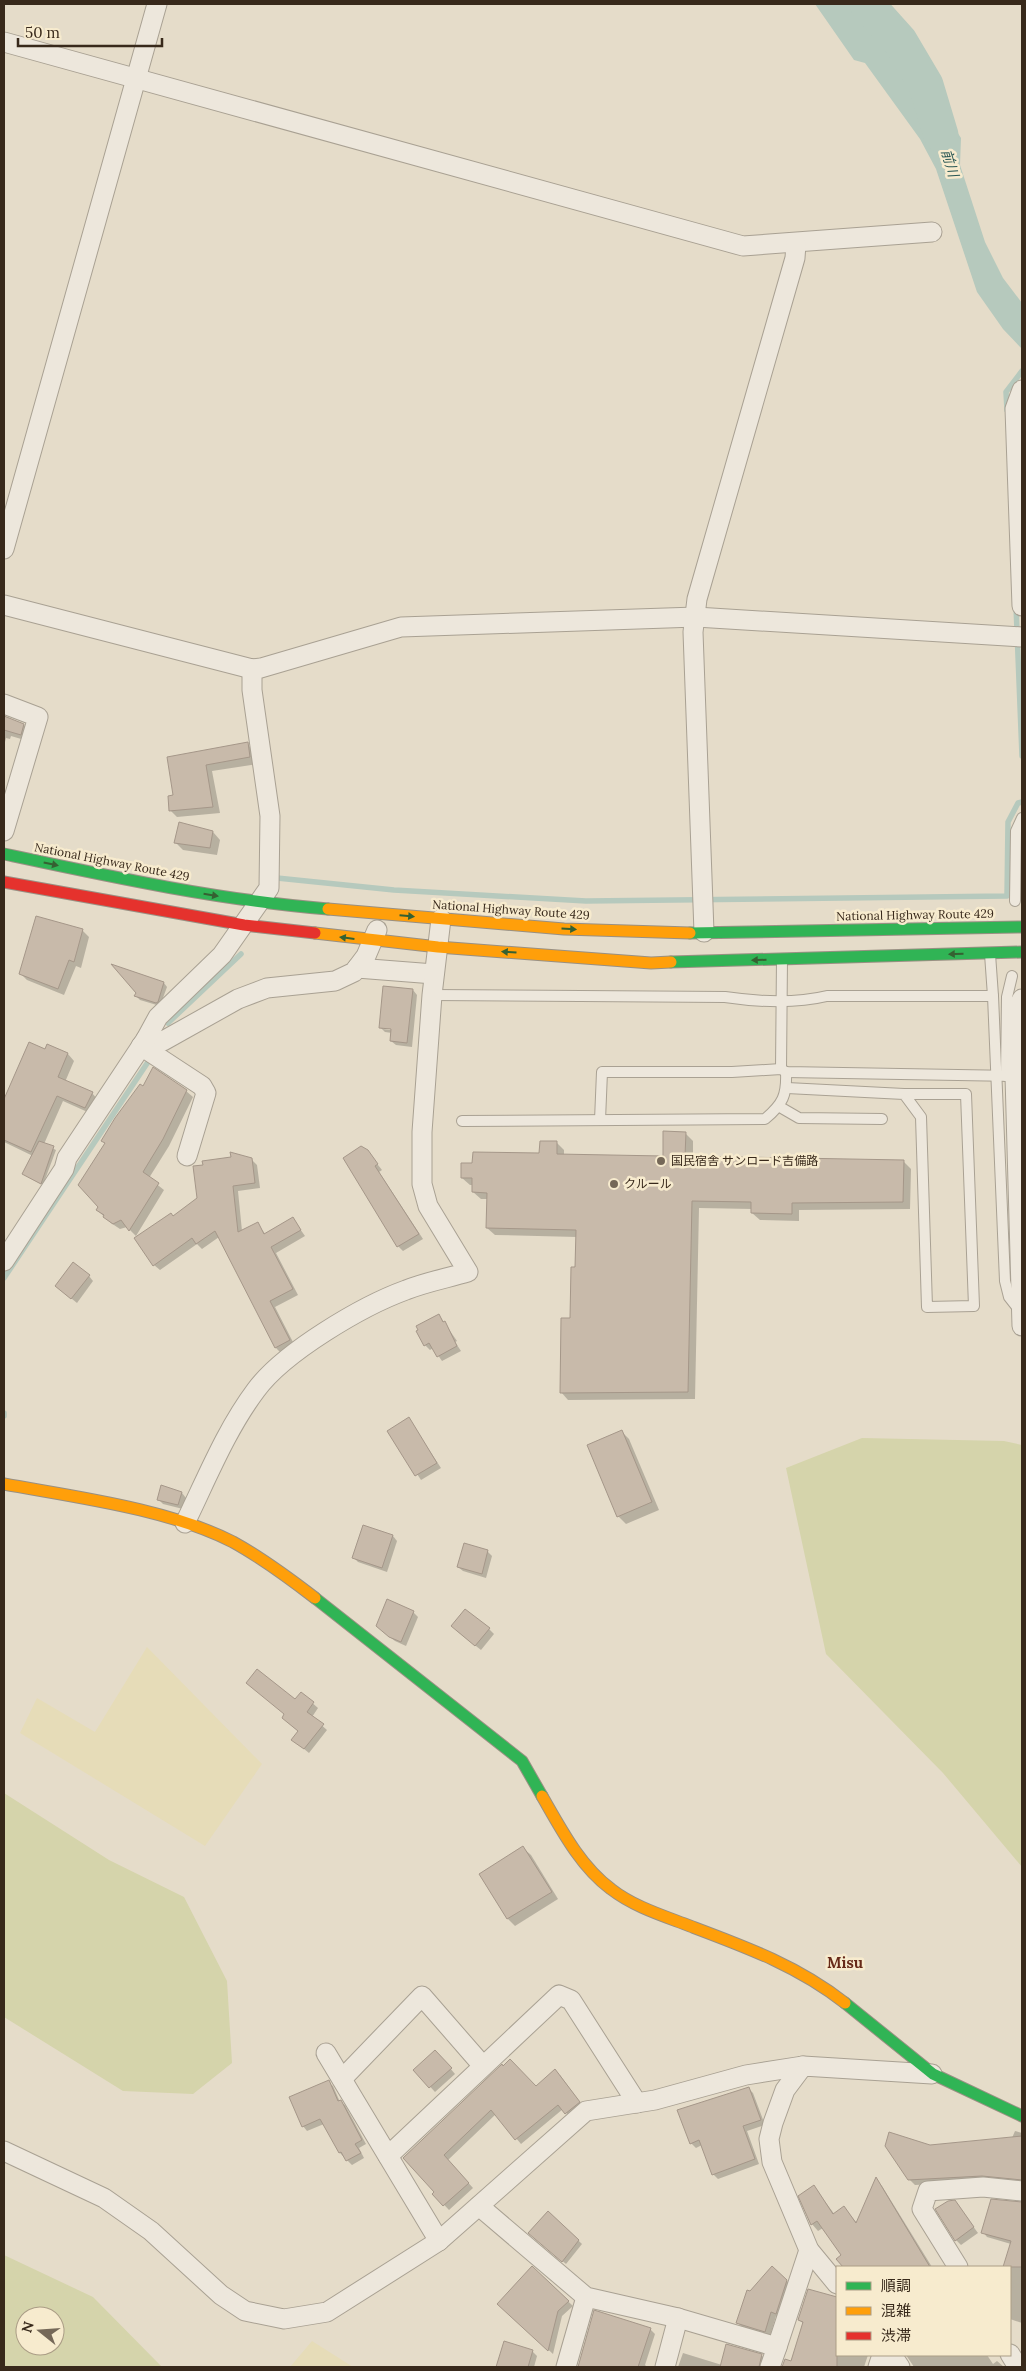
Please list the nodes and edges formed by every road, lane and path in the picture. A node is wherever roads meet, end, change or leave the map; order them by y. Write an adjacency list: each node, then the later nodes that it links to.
1 (157, 4): 3 (street)
2 (4, 42): 3 (street)
3 (137, 79): 5 (street); 7 (street)
4 (932, 232): 5 (street)
5 (796, 244): 10 (street)
6 (1022, 390): 9 (street)
7 (4, 549)
8 (4, 605): 12 (street)
9 (1022, 606)
10 (696, 617): 11 (street); 12 (street); 24 (street)
11 (1019, 637)
12 (252, 669): 19 (street)
13 (4, 704): 15 (street)
14 (1022, 818): 18 (lane)
15 (4, 831)
16 (4, 854): 19 (main road, National Highway Route 429, one-way to 19)
17 (4, 882): 22 (main road, National Highway Route 429)
18 (1015, 901)
19 (259, 903): 20 (main road, National Highway Route 429); 22 (street)
20 (384, 914): 21 (main road, National Highway Route 429, one-way to 21); 25 (street)
21 (441, 919): 24 (main road, National Highway Route 429, one-way to 24); 27 (street)
22 (244, 925): 25 (main road, National Highway Route 429, one-way to 22); 37 (street)
23 (1022, 927): 26 (main road, National Highway Route 429)
24 (704, 932): 26 (main road, National Highway Route 429)
25 (373, 941): 27 (main road, National Highway Route 429); 30 (street)
26 (782, 945): 27 (main road, National Highway Route 429, one-way to 27); 29 (main road, National Highway Route 429, one-way to 26); 36 (lane)
27 (438, 947): 31 (street)
28 (1022, 952): 29 (main road, National Highway Route 429)
29 (990, 953): 34 (lane)
30 (357, 968): 31 (street); 37 (street)
31 (434, 974): 33 (street)
32 (1012, 976): 39 (lane)
33 (432, 995): 36 (lane); 50 (street)
34 (993, 996): 36 (lane); 39 (lane)
35 (1022, 999): 39 (street)
36 (782, 1001): 38 (lane)
37 (144, 1043): 46 (street); 47 (street)
38 (783, 1070): 39 (lane); 40 (lane); 44 (lane)
39 (1006, 1076): 48 (street)
40 (787, 1088): 41 (lane); 42 (lane)
41 (904, 1094): 41 (lane)
42 (780, 1107): 43 (lane); 44 (lane)
43 (882, 1118)
44 (600, 1120): 45 (lane)
45 (462, 1121)
46 (187, 1156)
47 (4, 1261)
48 (1022, 1319)
49 (4, 1484): 50 (main road)
50 (185, 1523): 54 (main road)
51 (326, 2053): 55 (street)
52 (483, 2066): 55 (street); 56 (street); 59 (street)
53 (803, 2066): 54 (street); 56 (street); 63 (street)
54 (933, 2074): 57 (main road)
55 (342, 2079): 59 (street)
56 (637, 2103): 61 (street)
57 (1022, 2116)
58 (4, 2152): 62 (street)
59 (388, 2156): 62 (street)
60 (1022, 2191): 64 (street)
61 (479, 2206): 62 (street); 66 (street)
62 (439, 2240)
63 (809, 2250): 65 (street); 68 (street)
64 (957, 2266)
65 (836, 2283)
66 (586, 2298): 67 (street); 70 (street)
67 (678, 2318): 68 (street); 71 (street)
68 (776, 2346): 72 (street)
69 (893, 2356): 73 (street)
70 (566, 2367)
71 (665, 2367)
72 (770, 2367)
73 (900, 2367)

